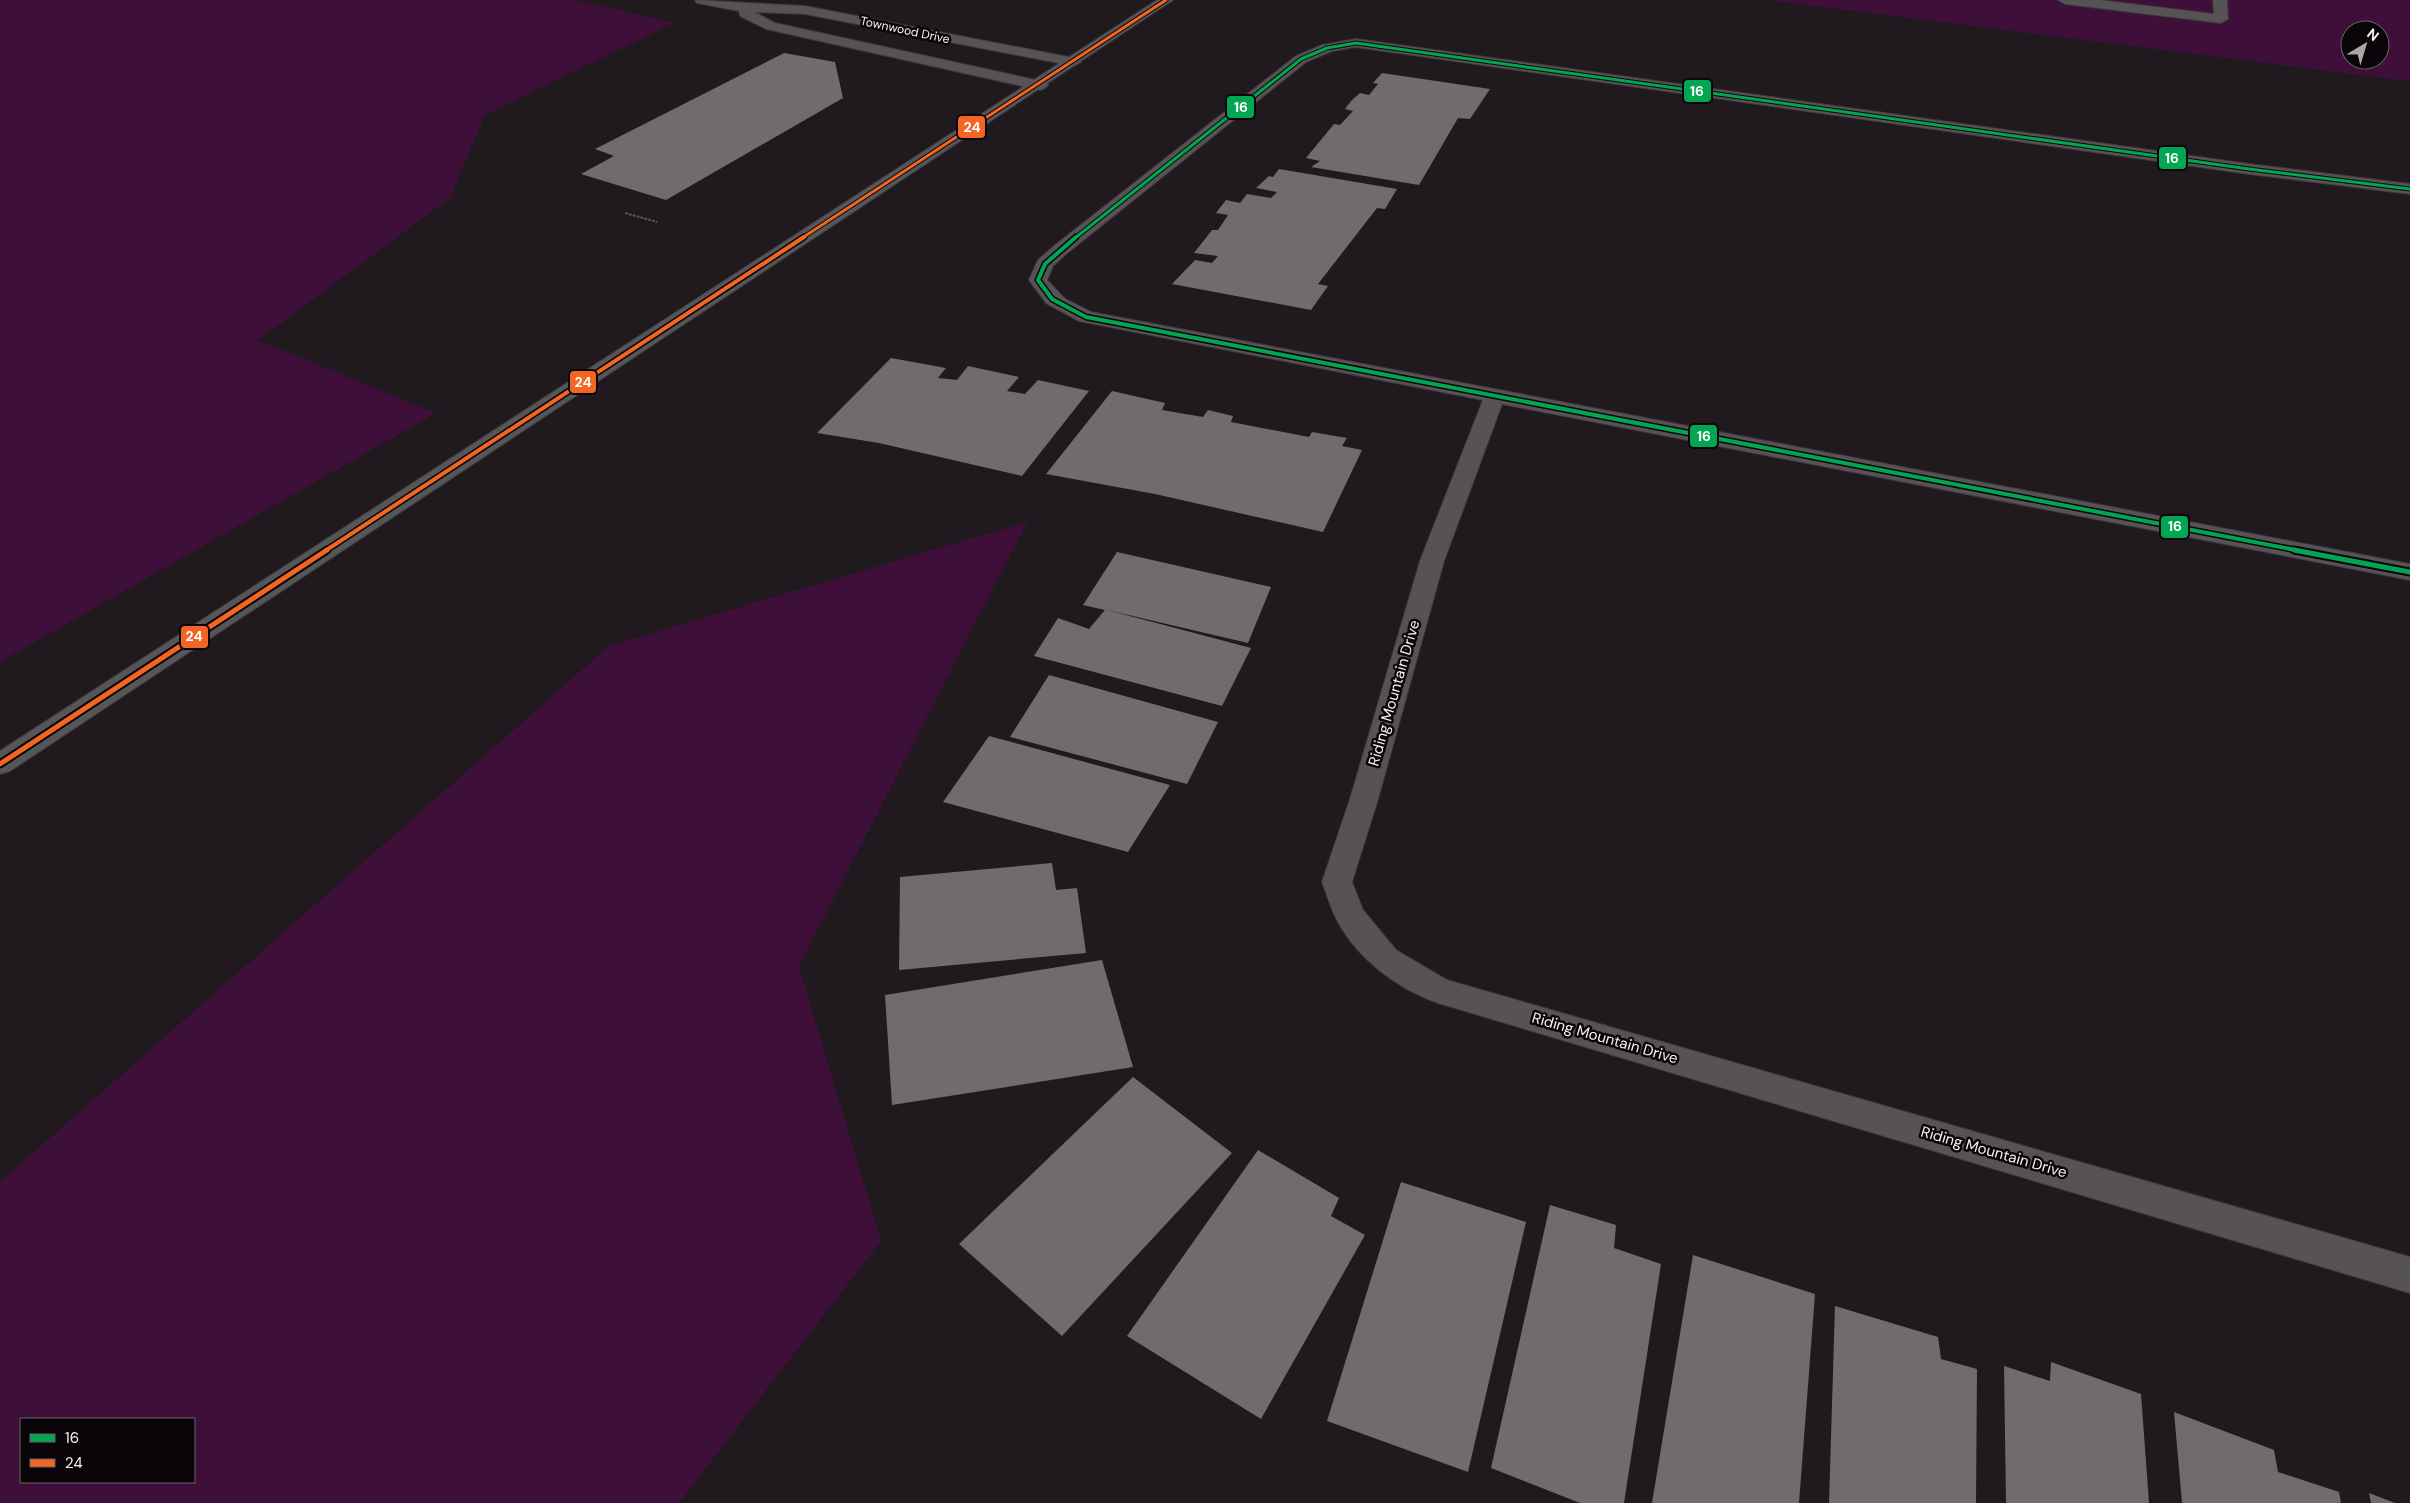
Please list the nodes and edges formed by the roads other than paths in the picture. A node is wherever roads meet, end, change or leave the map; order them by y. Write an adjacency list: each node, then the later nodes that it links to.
1 (702, 0): 5 (street, Townwood Drive)
2 (1166, 0): 6 (main road)
3 (2065, 0): 4 (street)
4 (2220, 0)
5 (741, 4): 6 (street, Townwood Drive); 7 (street, Townwood Drive)
6 (1074, 62): 7 (main road)
7 (1040, 85): 11 (main road)
8 (2410, 189): 9 (street)
9 (1495, 395): 10 (street); 12 (street, Riding Mountain Drive)
10 (2410, 572)
11 (0, 764)
12 (2410, 1275)

